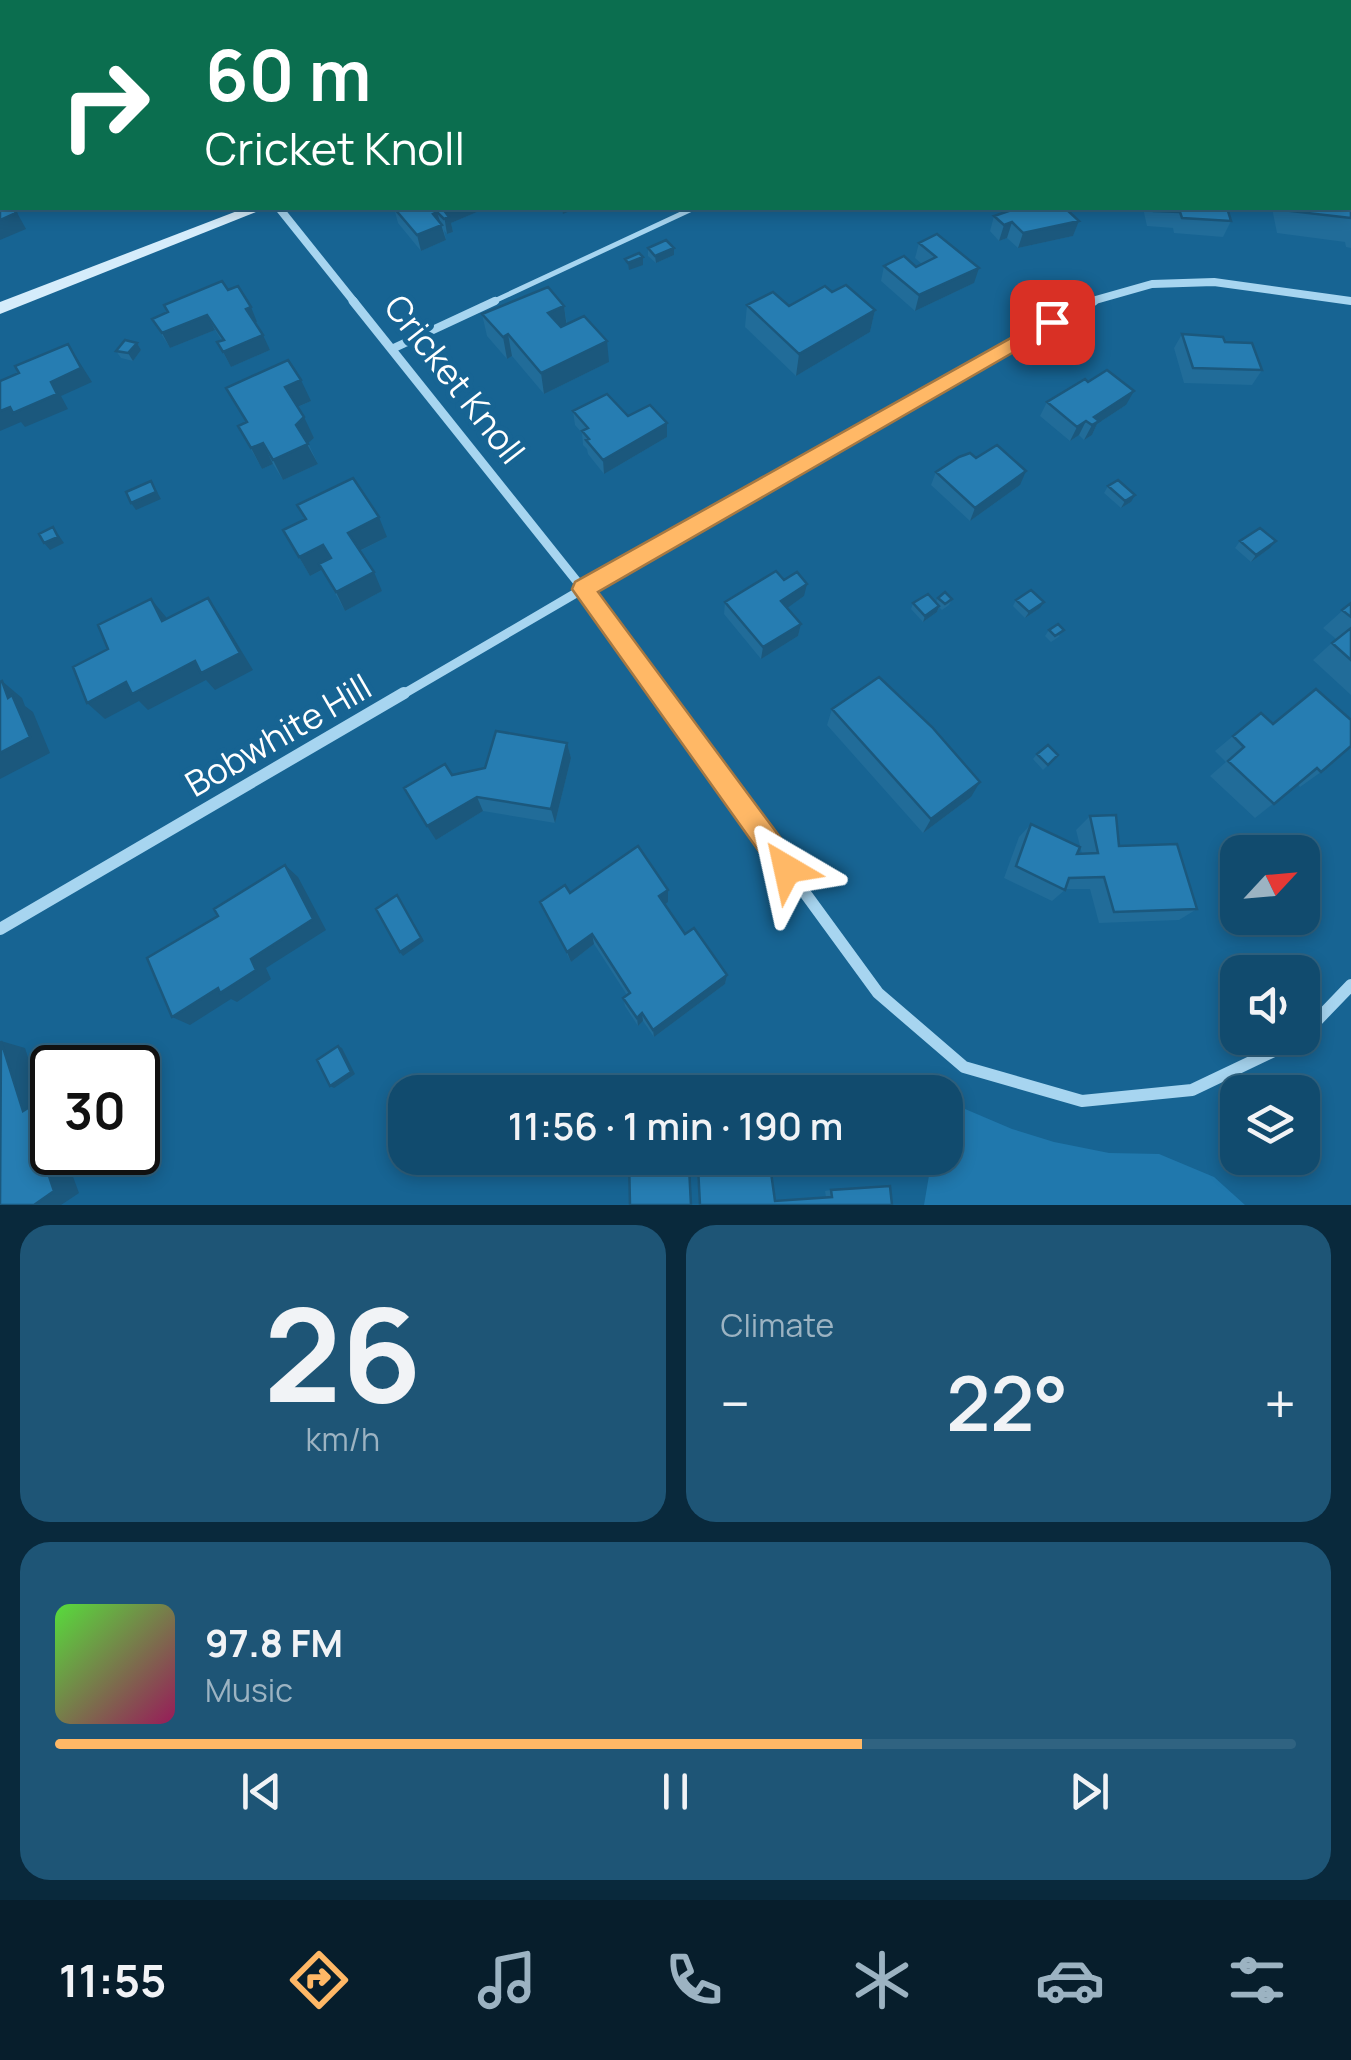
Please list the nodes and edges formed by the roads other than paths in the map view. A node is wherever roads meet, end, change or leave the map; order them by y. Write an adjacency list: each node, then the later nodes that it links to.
1 (253, 210): 5 (main road)
2 (281, 210): 6 (street, Cricket Knoll)
3 (690, 210): 6 (lane)
4 (1351, 301): 7 (street)
5 (0, 308)
6 (394, 348): 7 (street, Cricket Knoll)
7 (583, 589): 8 (street, Bobwhite Hill); 11 (street, Cricket Knoll)
8 (0, 928)
9 (1351, 985): 10 (street, Cricket Knoll)
10 (1320, 1017)
11 (1263, 1055)

